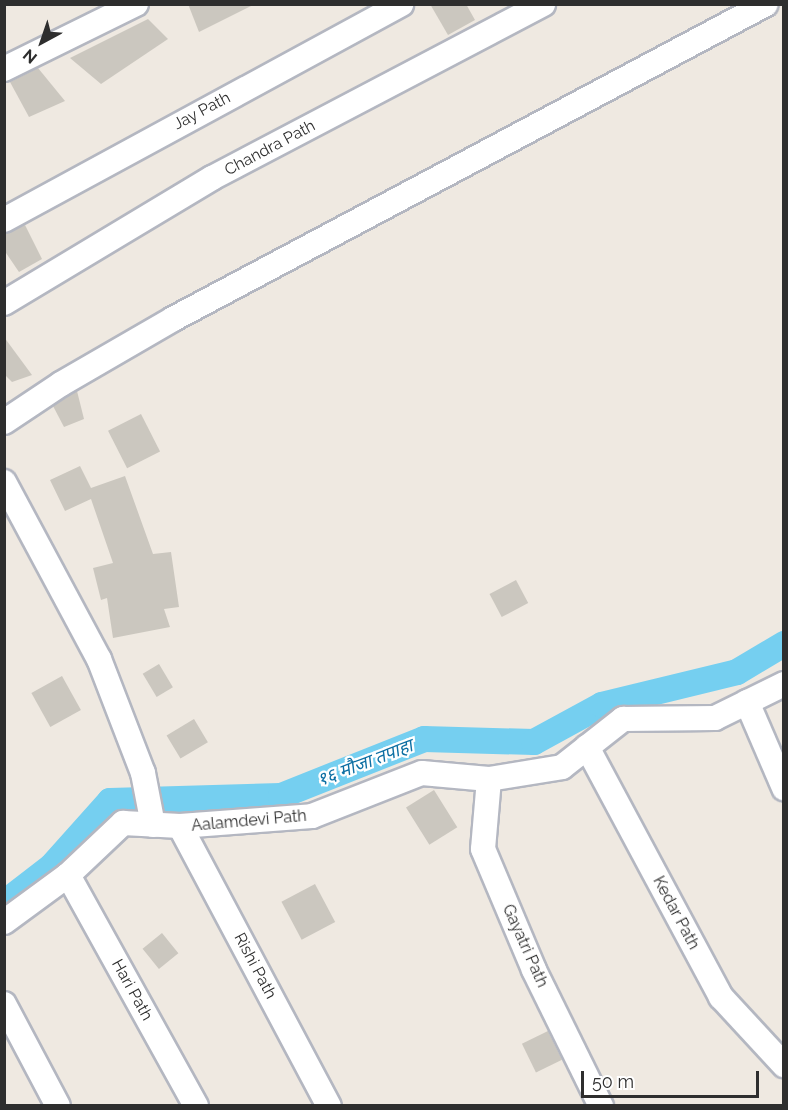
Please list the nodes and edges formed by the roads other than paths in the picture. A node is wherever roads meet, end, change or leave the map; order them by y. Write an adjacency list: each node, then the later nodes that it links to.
1 (136, 4): 5 (street)
2 (401, 4): 6 (street, Jay Path)
3 (543, 4): 7 (street, Chandra Path)
4 (766, 4): 8 (street)
5 (4, 69)
6 (4, 220)
7 (4, 303)
8 (4, 422)
9 (4, 482): 15 (street)
10 (783, 684): 11 (street, Aalamdevi Path)
11 (747, 702): 12 (street, Aalamdevi Path); 14 (street)
12 (588, 747): 13 (street, Aalamdevi Path); 20 (street, Kedar Path)
13 (489, 778): 16 (street, Aalamdevi Path); 24 (street, Gayatri Path)
14 (783, 788)
15 (153, 825): 16 (street, Aalamdevi Path); 17 (street, Aalamdevi Path)
16 (180, 826): 23 (street, Rishi Path)
17 (68, 876): 18 (street, Aalamdevi Path); 22 (street, Hari Path)
18 (4, 922)
19 (4, 1004): 21 (street)
20 (783, 1065)
21 (58, 1106)
22 (196, 1106)
23 (330, 1106)
24 (601, 1106)

